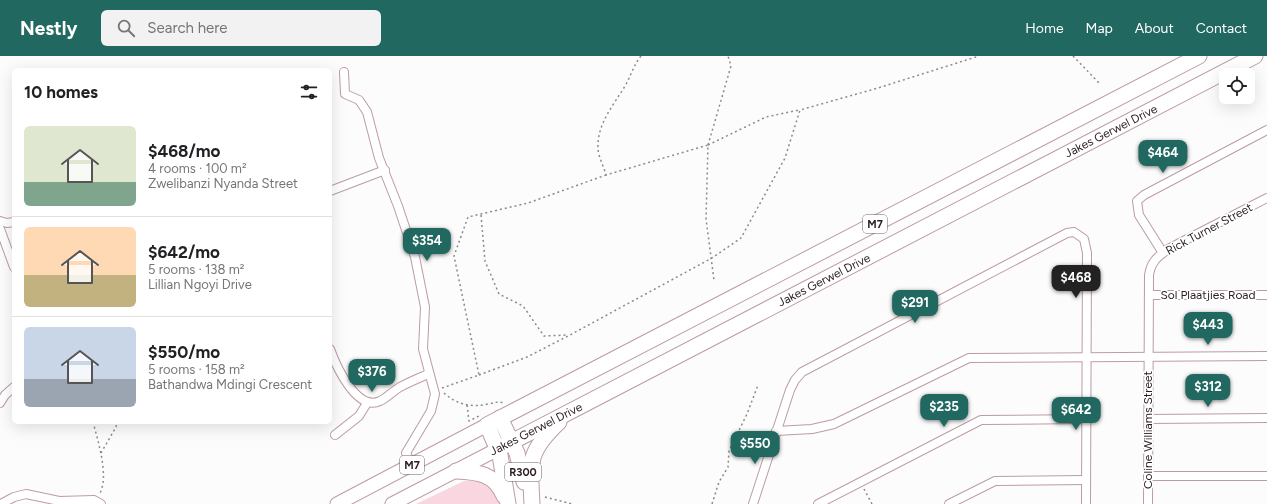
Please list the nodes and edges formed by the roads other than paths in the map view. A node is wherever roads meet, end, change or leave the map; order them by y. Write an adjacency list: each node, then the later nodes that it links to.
1 (1199, 56): 24 (highway, M7)
2 (1255, 56): 23 (highway, Jakes Gerwel Drive / M7)
3 (344, 72): 5 (street)
4 (1267, 130): 11 (street)
5 (385, 170): 6 (street); 19 (street)
6 (332, 190)
7 (1267, 198): 11 (street, Rick Turner Street)
8 (0, 221): 9 (street)
9 (12, 222)
10 (0, 229): 12 (street)
11 (1163, 253): 13 (street, Rick Turner Street)
12 (12, 261)
13 (1149, 295): 14 (street, Sol Plaatjies Road); 18 (street, Rick Turner Street)
14 (1267, 295)
15 (332, 353): 22 (street)
16 (1267, 356): 18 (street)
17 (1086, 357): 18 (street); 26 (street); 29 (street); 29 (street)
18 (1148, 357): 27 (street, Coline Williams Street)
19 (428, 374): 22 (street); 33 (street)
20 (12, 389): 21 (street)
21 (0, 403)
22 (366, 403): 30 (street)
23 (568, 413): 31 (highway, Jakes Gerwel Drive / M7); 38 (highway)
24 (500, 418): 28 (highway, M7); 31 (highway, R300)
25 (1267, 418): 27 (street)
26 (1086, 419): 37 (street); 45 (street)
27 (1149, 419): 35 (street, Coline Williams Street)
28 (487, 425): 32 (highway, R300); 33 (main road, M7)
29 (776, 431): 44 (street)
30 (335, 435)
31 (512, 441): 32 (highway, Jakes Gerwel Drive / M7); 38 (highway, R300)
32 (498, 449): 34 (main road, Jakes Gerwel Drive / M7); 43 (highway, R300)
33 (412, 465): 41 (main road, M7)
34 (456, 471): 42 (main road, Jakes Gerwel Drive / M7); 43 (highway)
35 (1148, 476): 36 (street); 48 (street, Coline Williams Street)
36 (1267, 476)
37 (1086, 480): 46 (street); 47 (street)
38 (534, 501)
39 (99, 502): 40 (street)
40 (1, 504)
41 (337, 504)
42 (392, 504)
43 (507, 504)
44 (753, 504)
45 (818, 504)
46 (949, 504)
47 (1086, 504)
48 (1148, 504)

